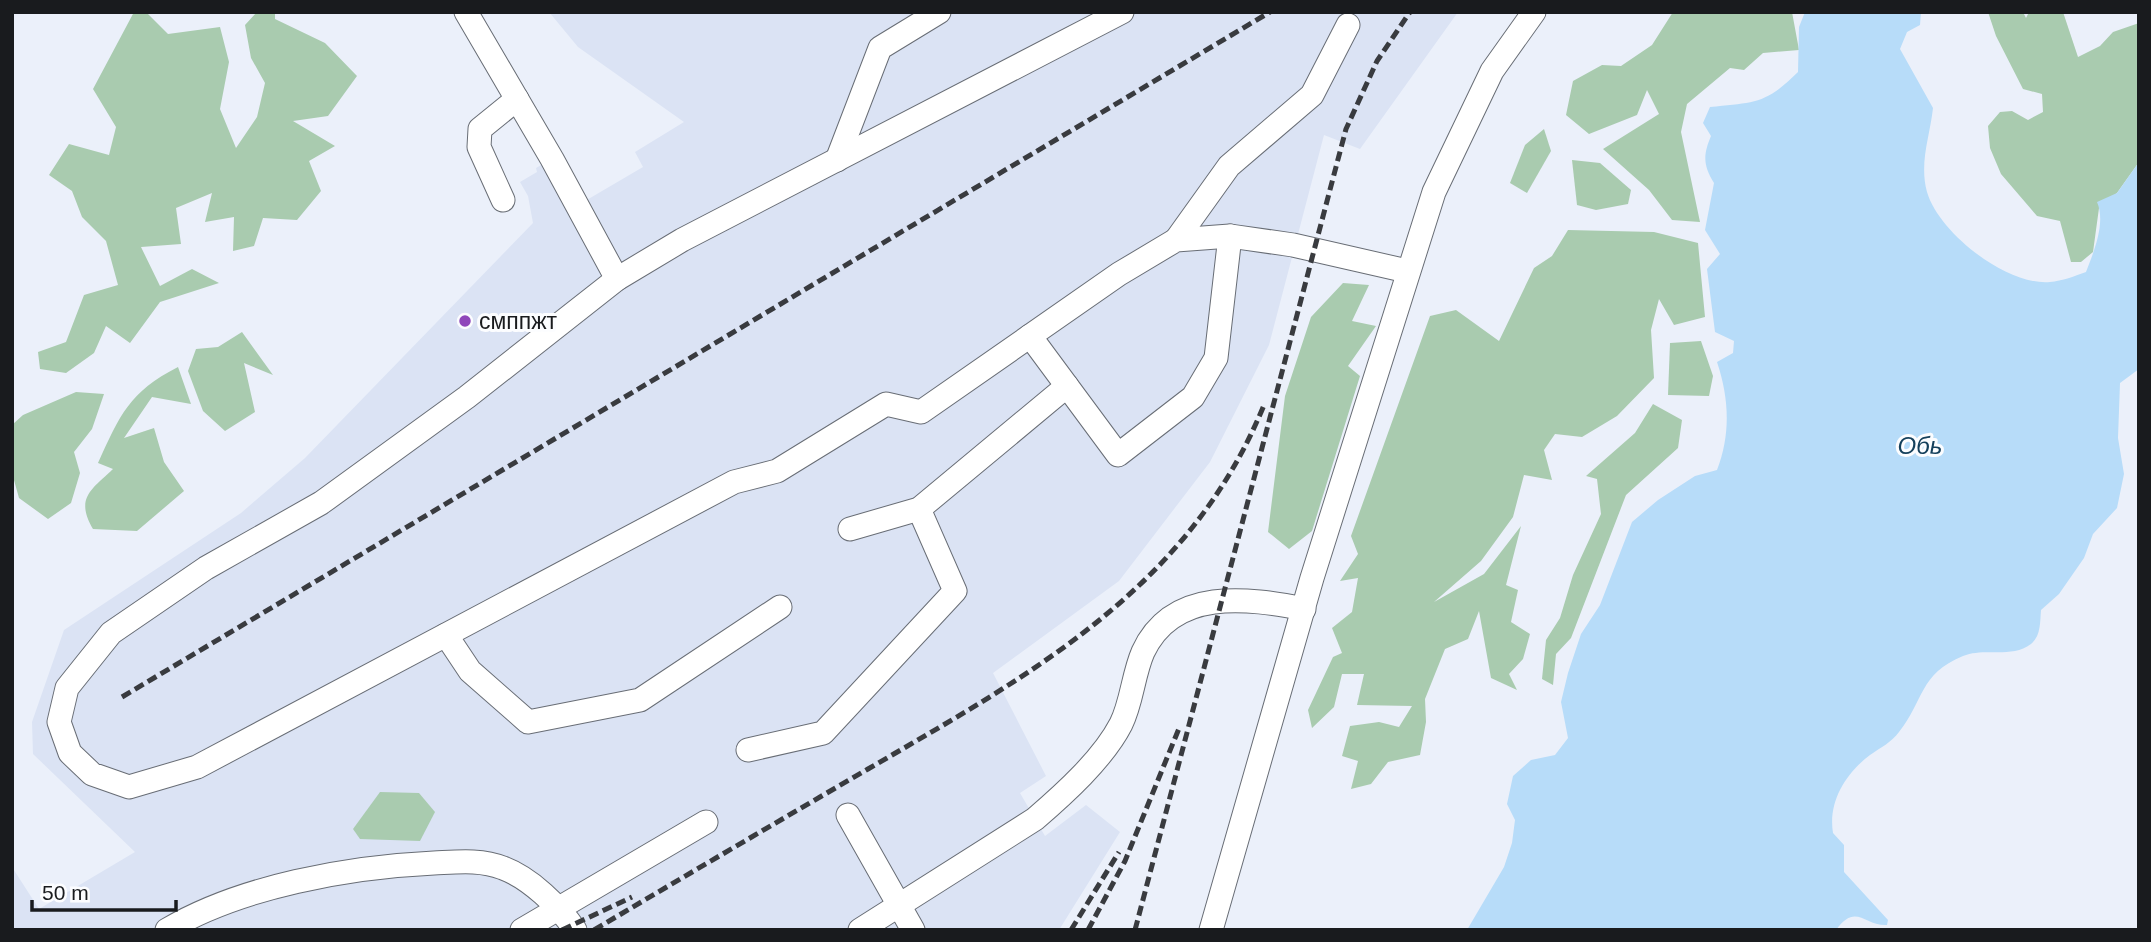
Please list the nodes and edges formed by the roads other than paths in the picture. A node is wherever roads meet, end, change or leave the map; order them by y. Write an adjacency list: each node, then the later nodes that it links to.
1 (466, 12): 6 (street)
2 (939, 12): 7 (street)
3 (1122, 12): 7 (street)
4 (1534, 12): 11 (street)
5 (1348, 25): 10 (street)
6 (517, 99): 8 (street); 12 (street)
7 (837, 160): 12 (street)
8 (503, 200)
9 (1230, 236): 10 (street); 11 (street); 14 (street)
10 (1176, 240): 13 (street)
11 (1407, 271): 18 (street)
12 (617, 279): 19 (street)
13 (1030, 336): 14 (street); 19 (street)
14 (1067, 386): 15 (street)
15 (919, 509): 16 (street); 20 (street)
16 (850, 529)
17 (780, 607): 19 (street)
18 (1304, 609): 23 (street); 30 (street)
19 (446, 635)
20 (748, 750)
21 (848, 816): 23 (street)
22 (706, 822): 24 (street)
23 (900, 904): 28 (street); 29 (street)
24 (557, 910): 25 (street); 26 (street); 27 (street)
25 (167, 930)
26 (522, 930)
27 (575, 930)
28 (860, 930)
29 (913, 930)
30 (1211, 930)

